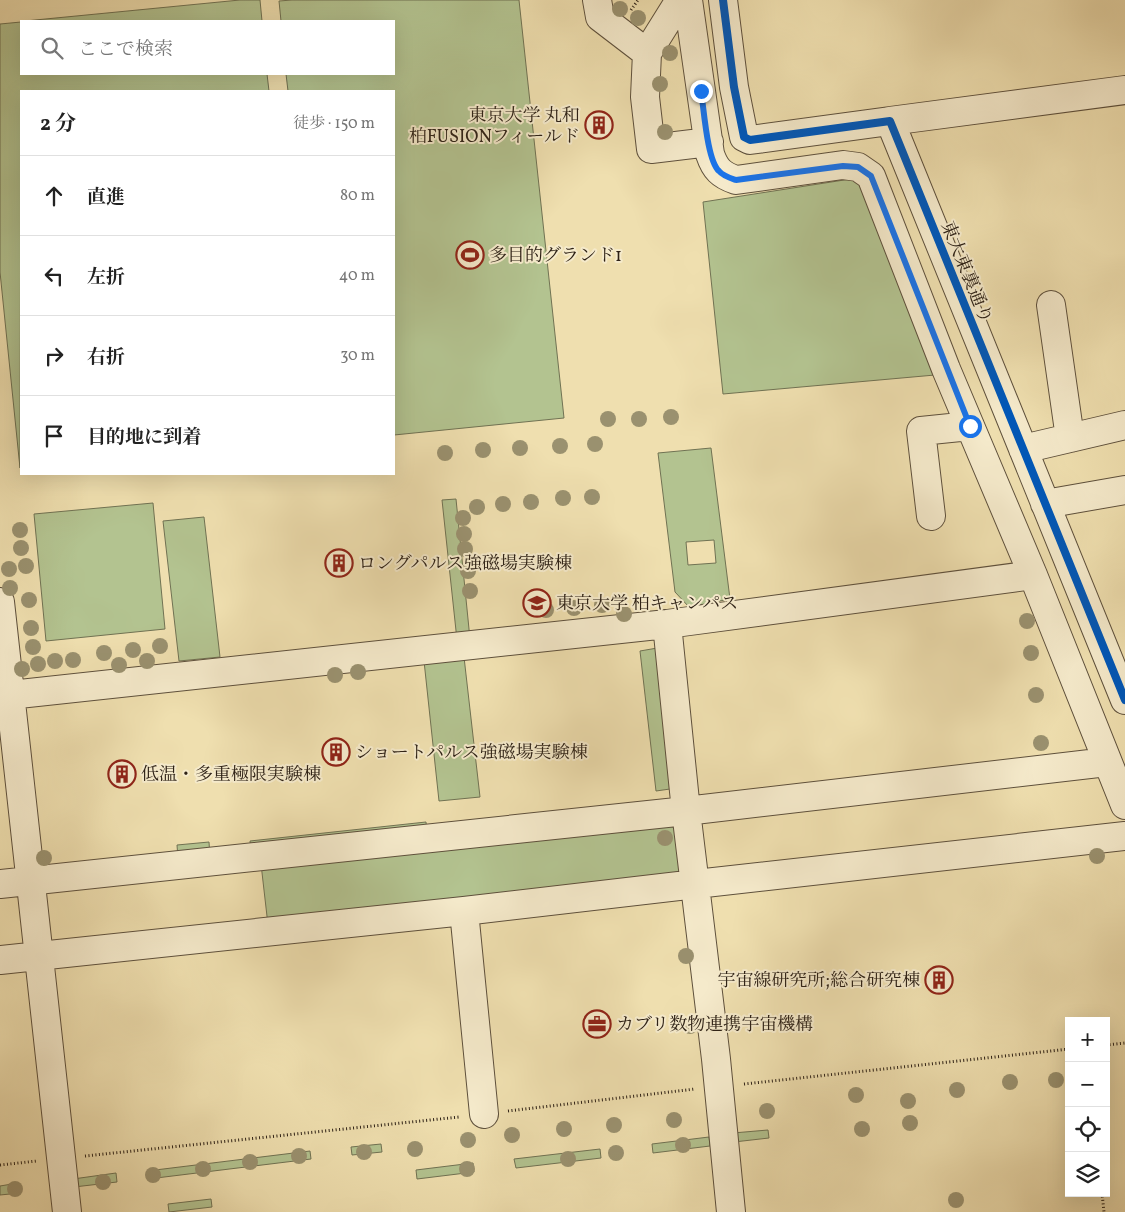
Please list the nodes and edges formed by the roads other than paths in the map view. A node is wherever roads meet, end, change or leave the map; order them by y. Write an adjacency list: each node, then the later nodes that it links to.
1 (597, 0): 5 (street)
2 (680, 0): 5 (street)
3 (688, 0): 8 (street)
4 (723, 0): 7 (street)
5 (647, 53): 8 (street)
6 (1125, 90): 7 (street)
7 (890, 121): 13 (street, 東大東裏通り)
8 (708, 142): 11 (street)
9 (1050, 305): 12 (street)
10 (1125, 424): 12 (street)
11 (970, 426): 16 (street); 17 (street)
12 (1070, 438): 13 (street)
13 (1023, 449): 15 (street, 東大東裏通り)
14 (1125, 490): 15 (street)
15 (1045, 504): 21 (street, 東大東裏通り)
16 (930, 516)
17 (1033, 575): 19 (street); 22 (street)
18 (0, 602): 20 (street)
19 (667, 624): 20 (street); 24 (street)
20 (5, 695): 26 (street)
21 (1125, 700)
22 (1107, 762): 23 (street); 24 (street)
23 (1125, 805)
24 (686, 811): 26 (street); 28 (street)
25 (1125, 836): 28 (street)
26 (30, 880): 27 (street); 30 (street)
27 (0, 884)
28 (696, 884): 29 (street); 34 (street)
29 (464, 912): 30 (street); 32 (street)
30 (38, 956): 31 (street); 33 (street)
31 (0, 960)
32 (484, 1114)
33 (67, 1212)
34 (731, 1212)

